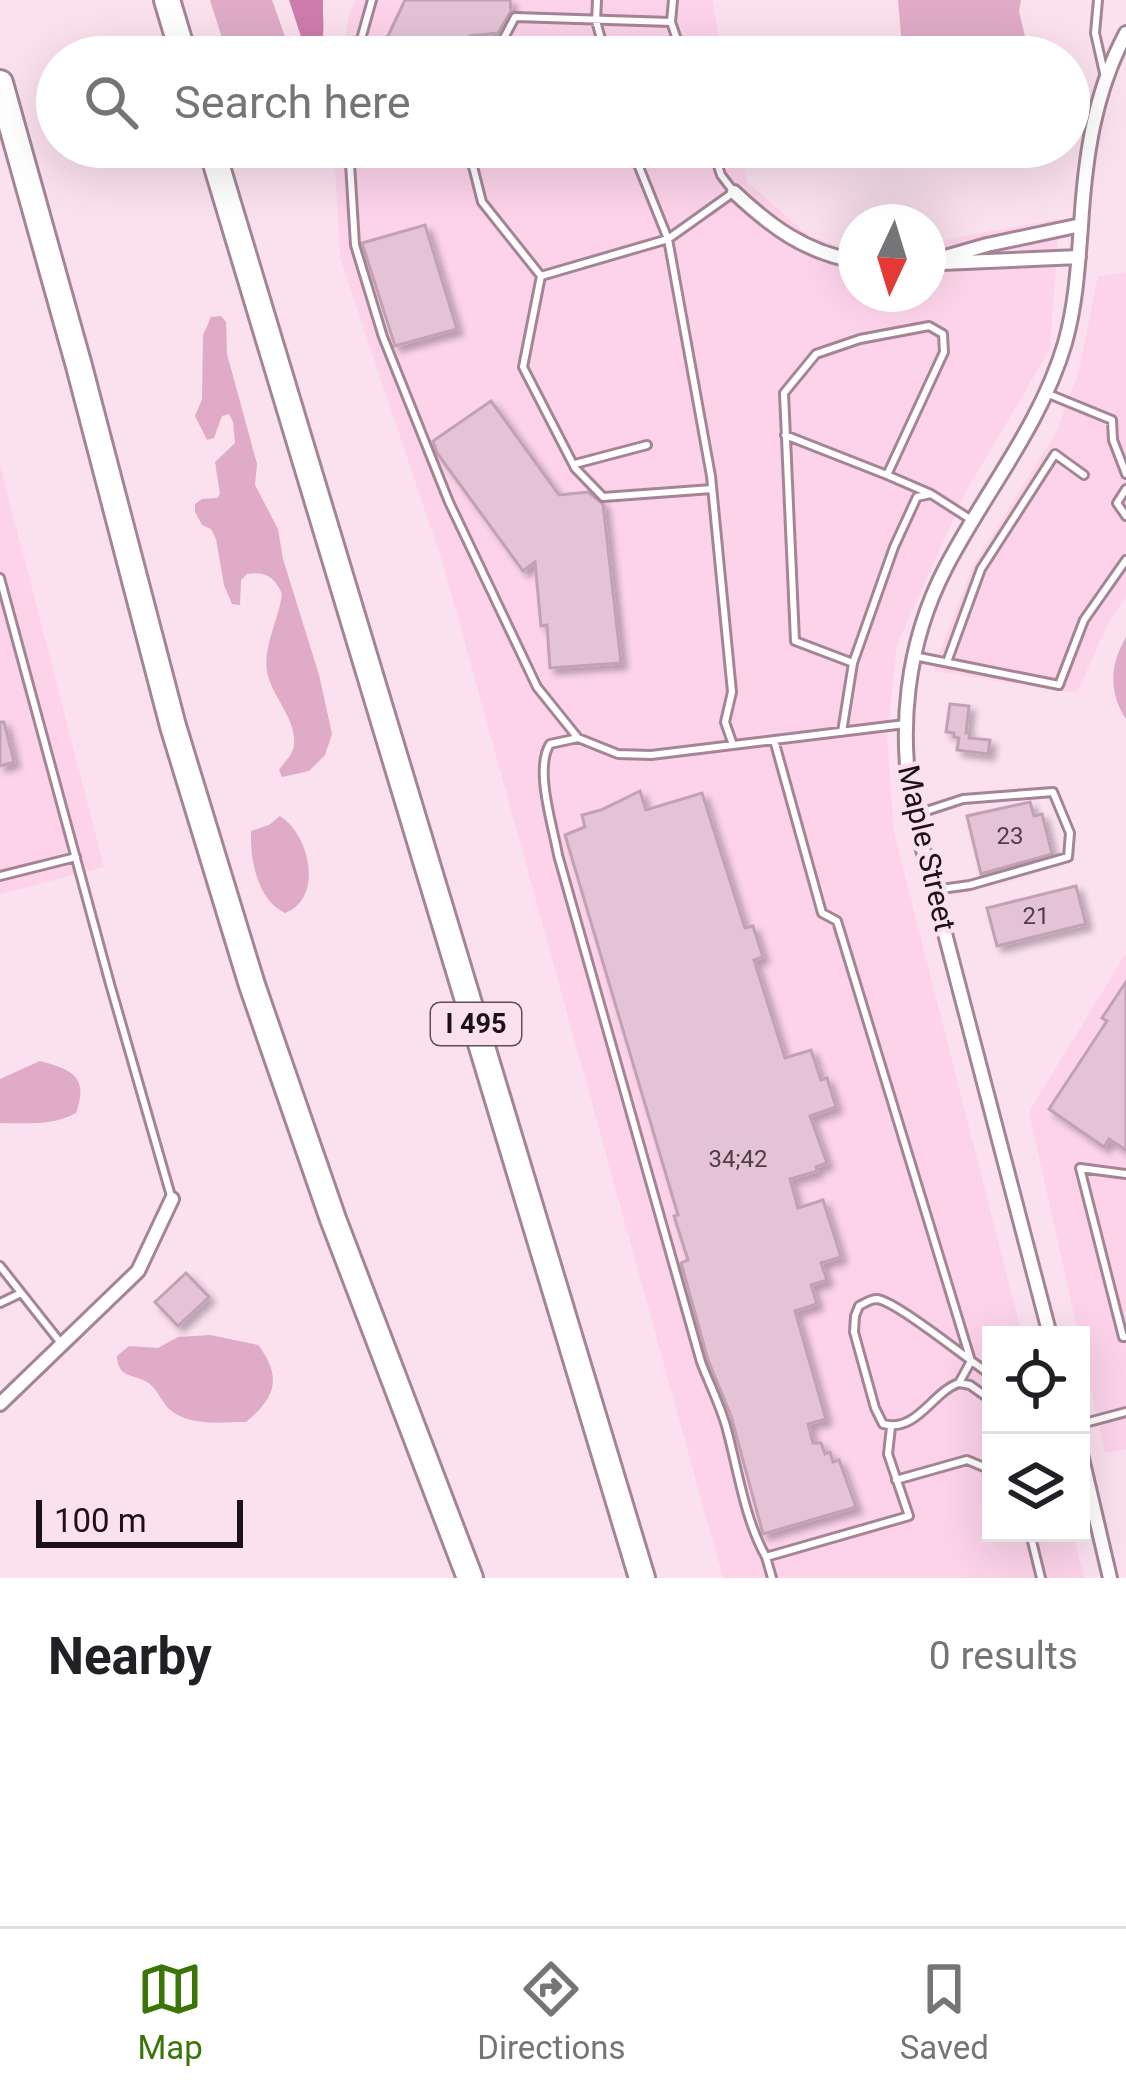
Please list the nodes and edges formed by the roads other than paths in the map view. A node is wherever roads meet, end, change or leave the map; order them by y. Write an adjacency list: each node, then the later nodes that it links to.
1 (167, 0): 9 (highway)
2 (373, 0): 10 (lane)
3 (598, 0): 6 (lane)
4 (673, 0): 7 (lane)
5 (1098, 0): 14 (lane)
6 (596, 21): 7 (lane); 11 (lane); 12 (lane)
7 (671, 22): 13 (lane)
8 (1126, 32): 14 (street, Maple Street)
9 (178, 36)
10 (362, 36)
11 (504, 36)
12 (600, 36)
13 (676, 36)
14 (1105, 78): 16 (street, Maple Street)
15 (0, 83): 78 (highway)
16 (1090, 138)
17 (217, 168): 79 (highway, I 495)
18 (350, 168): 50 (lane)
19 (473, 168): 30 (lane)
20 (639, 168): 25 (lane)
21 (719, 168): 23 (lane)
22 (1086, 168): 24 (street, Maple Street)
23 (734, 192): 25 (lane); 26 (street)
24 (1081, 225): 27 (street); 28 (street, Maple Street)
25 (668, 239): 30 (lane); 38 (lane)
26 (838, 257)
27 (946, 257)
28 (1079, 257): 29 (street); 31 (street, Maple Street)
29 (946, 261)
30 (541, 276): 34 (lane)
31 (1046, 393): 35 (lane); 42 (street, Maple Street)
32 (784, 435): 36 (lane); 36 (lane); 47 (lane)
33 (646, 445): 34 (lane)
34 (574, 464): 38 (lane)
35 (1126, 474)
36 (886, 475): 40 (lane)
37 (1084, 475): 46 (lane)
38 (712, 489): 52 (lane)
39 (1126, 489): 41 (lane)
40 (931, 494): 42 (lane); 47 (lane)
41 (1126, 516)
42 (973, 521): 45 (street, Maple Street)
43 (1126, 560): 46 (lane)
44 (0, 578): 54 (lane)
45 (914, 656): 46 (lane); 48 (street, Maple Street)
46 (946, 662)
47 (853, 663): 49 (lane)
48 (905, 724): 49 (lane); 53 (street, Maple Street)
49 (842, 732): 51 (lane)
50 (578, 739): 52 (lane); 77 (lane)
51 (774, 740): 52 (lane); 65 (lane)
52 (733, 745)
53 (914, 815): 56 (street, Maple Street); 56 (lane)
54 (76, 857): 55 (lane); 58 (lane)
55 (0, 876)
56 (934, 890): 62 (street, Maple Street)
57 (1126, 1174): 63 (lane)
58 (172, 1199): 64 (street)
59 (0, 1266): 60 (lane)
60 (19, 1294): 61 (lane); 64 (lane)
61 (0, 1303)
62 (1048, 1326)
63 (1126, 1336)
64 (62, 1345): 69 (street)
65 (971, 1361): 66 (lane); 67 (lane); 72 (lane)
66 (982, 1369)
67 (959, 1383): 68 (lane); 72 (lane)
68 (982, 1394)
69 (0, 1404)
70 (1126, 1412): 71 (lane)
71 (1090, 1422)
72 (891, 1427): 74 (lane)
73 (982, 1466): 74 (lane)
74 (896, 1480): 77 (lane)
75 (1090, 1494): 82 (street)
76 (1032, 1542): 81 (lane)
77 (766, 1557): 80 (lane)
78 (470, 1578)
79 (642, 1578)
80 (772, 1578)
81 (1041, 1578)
82 (1109, 1578)

